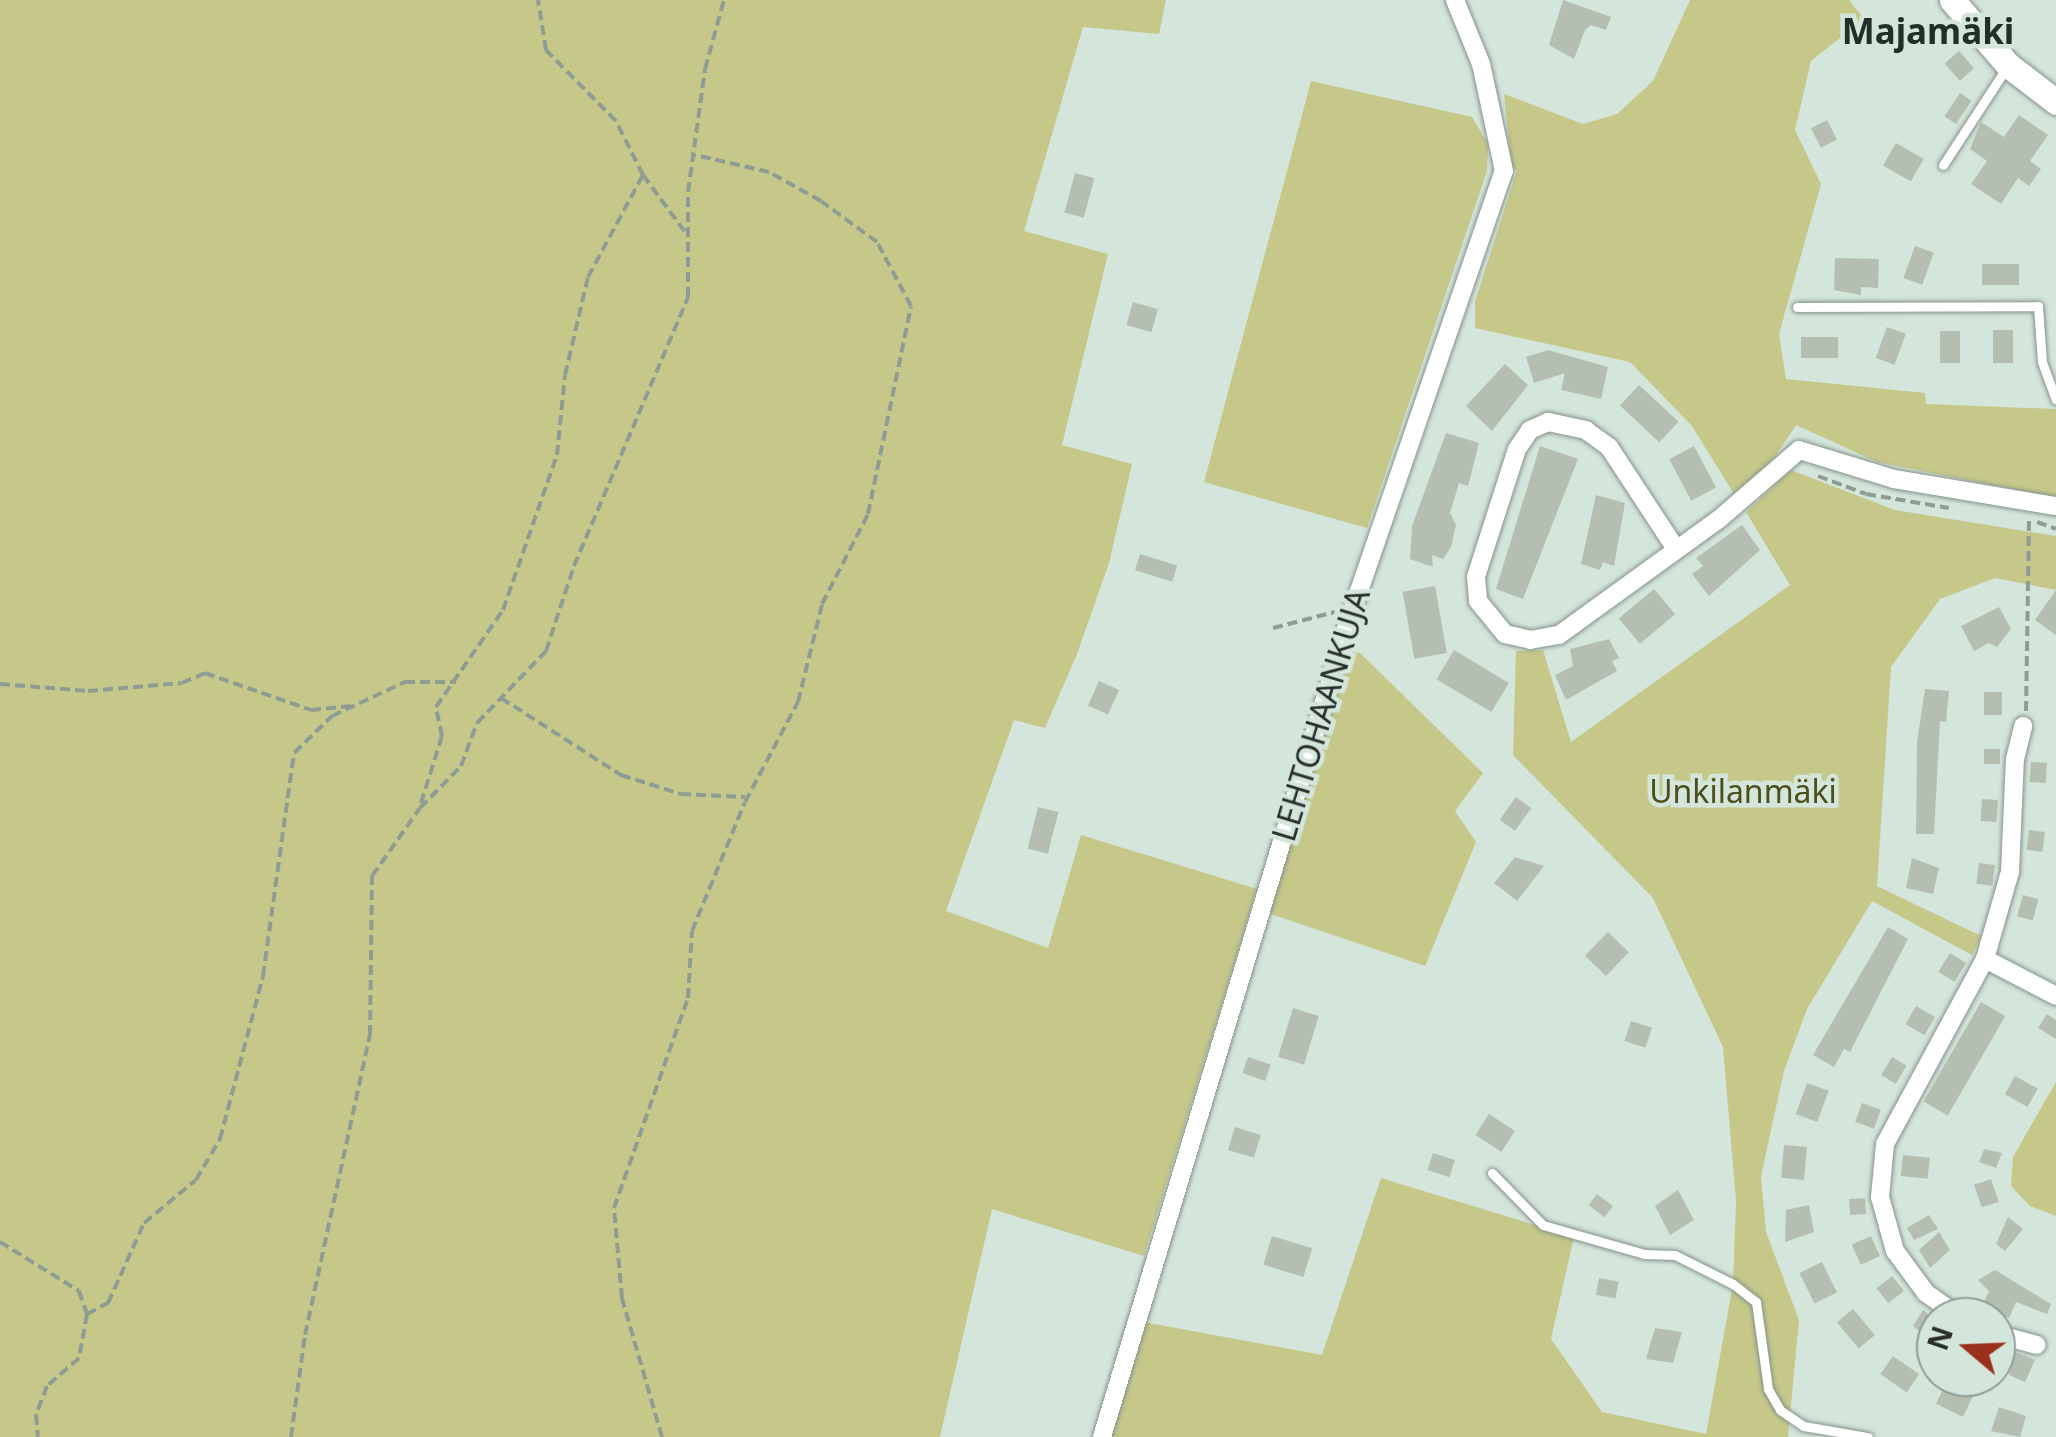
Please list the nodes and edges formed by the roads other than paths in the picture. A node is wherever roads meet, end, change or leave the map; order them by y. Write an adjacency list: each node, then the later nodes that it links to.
1 (1455, 0): 17 (street, LEHTOHAANKUJA)
2 (1952, 0): 3 (street)
3 (2008, 66): 4 (street); 5 (lane)
4 (2056, 102)
5 (1944, 165)
6 (1797, 306): 7 (lane)
7 (2056, 400)
8 (2056, 506): 9 (street)
9 (1676, 549): 9 (street)
10 (2024, 726): 11 (street)
11 (1985, 959): 12 (street); 14 (street)
12 (2056, 996)
13 (1492, 1173): 18 (lane)
14 (1938, 1297)
15 (2016, 1339): 16 (street)
16 (2037, 1345)
17 (1102, 1437)
18 (1868, 1437)

